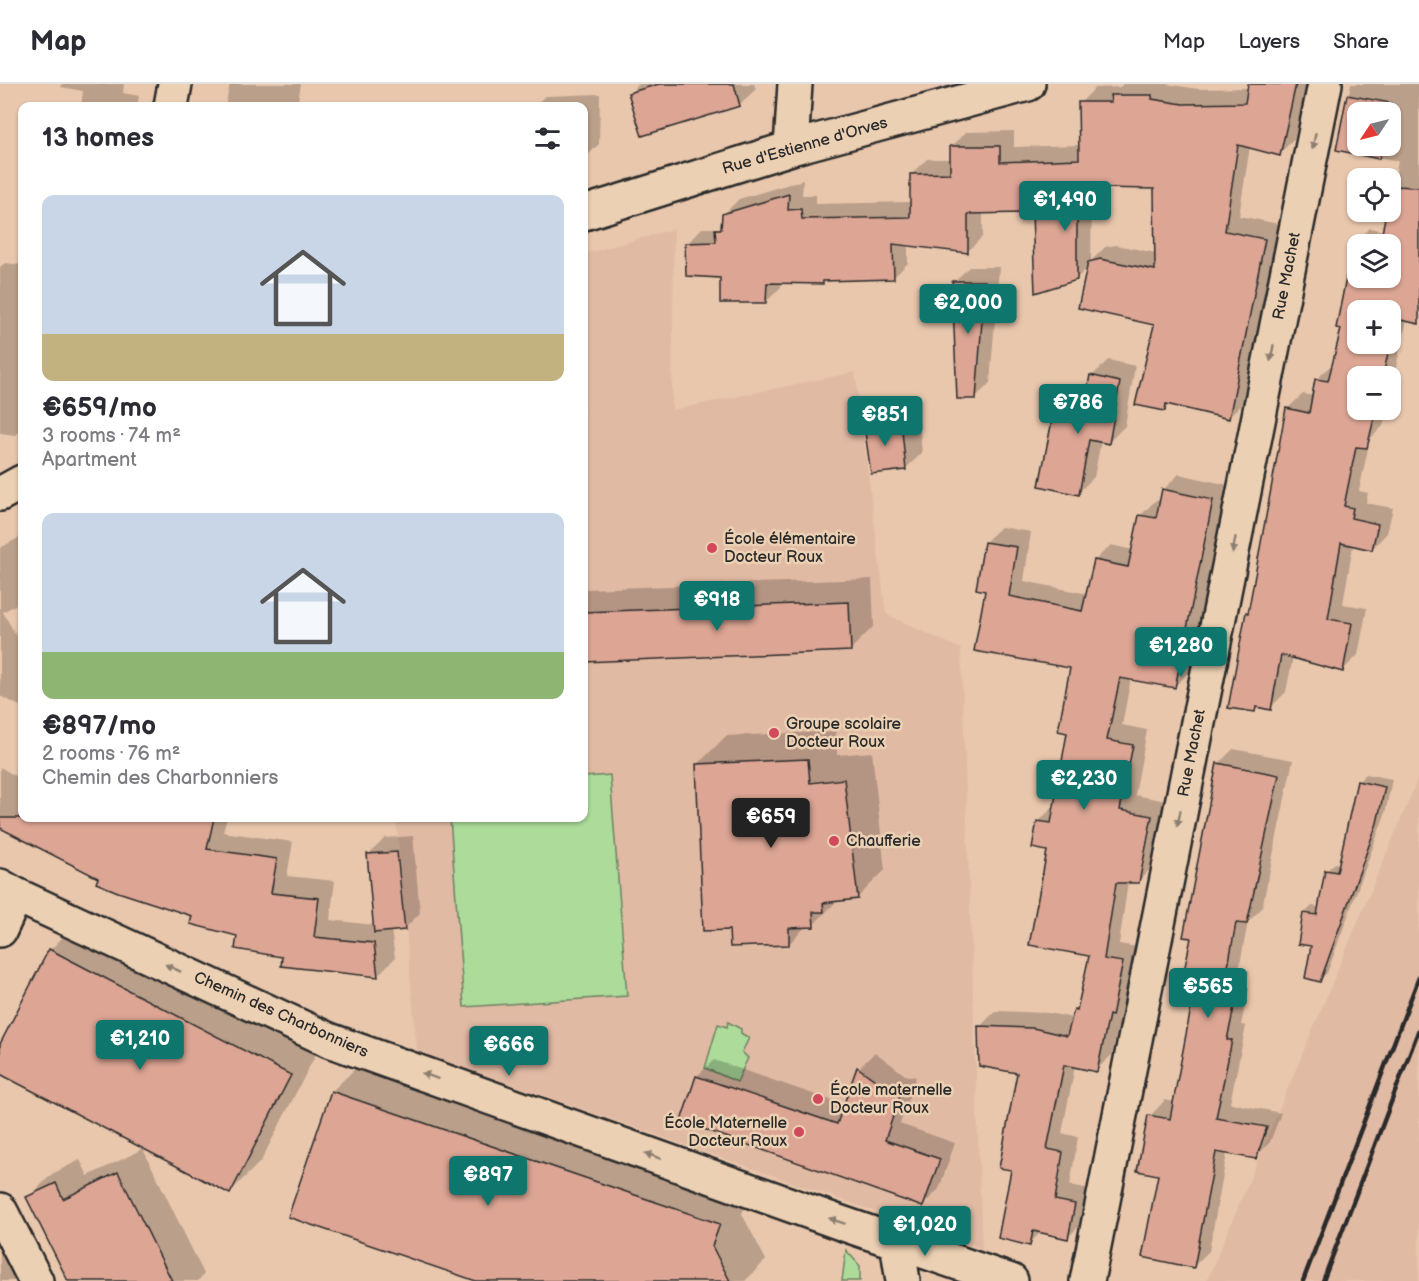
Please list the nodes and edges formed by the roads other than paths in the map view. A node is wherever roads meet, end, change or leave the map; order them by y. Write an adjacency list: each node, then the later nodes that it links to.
1 (175, 84): 5 (street)
2 (795, 84): 6 (street)
3 (1028, 84): 6 (street, Rue d'Estienne d'Orves)
4 (1325, 84): 17 (street, Rue Machet, one-way to 17)
5 (172, 102)
6 (791, 148): 7 (street, Rue d'Estienne d'Orves)
7 (588, 212)
8 (18, 484): 9 (street)
9 (0, 494)
10 (8, 890): 11 (street); 13 (street, Chemin des Charbonniers, one-way to 10)
11 (0, 930)
12 (0, 1210): 14 (street)
13 (897, 1242): 15 (street); 16 (street, Chemin des Charbonniers)
14 (36, 1281)
15 (903, 1281)
16 (1011, 1281)
17 (1088, 1281)

